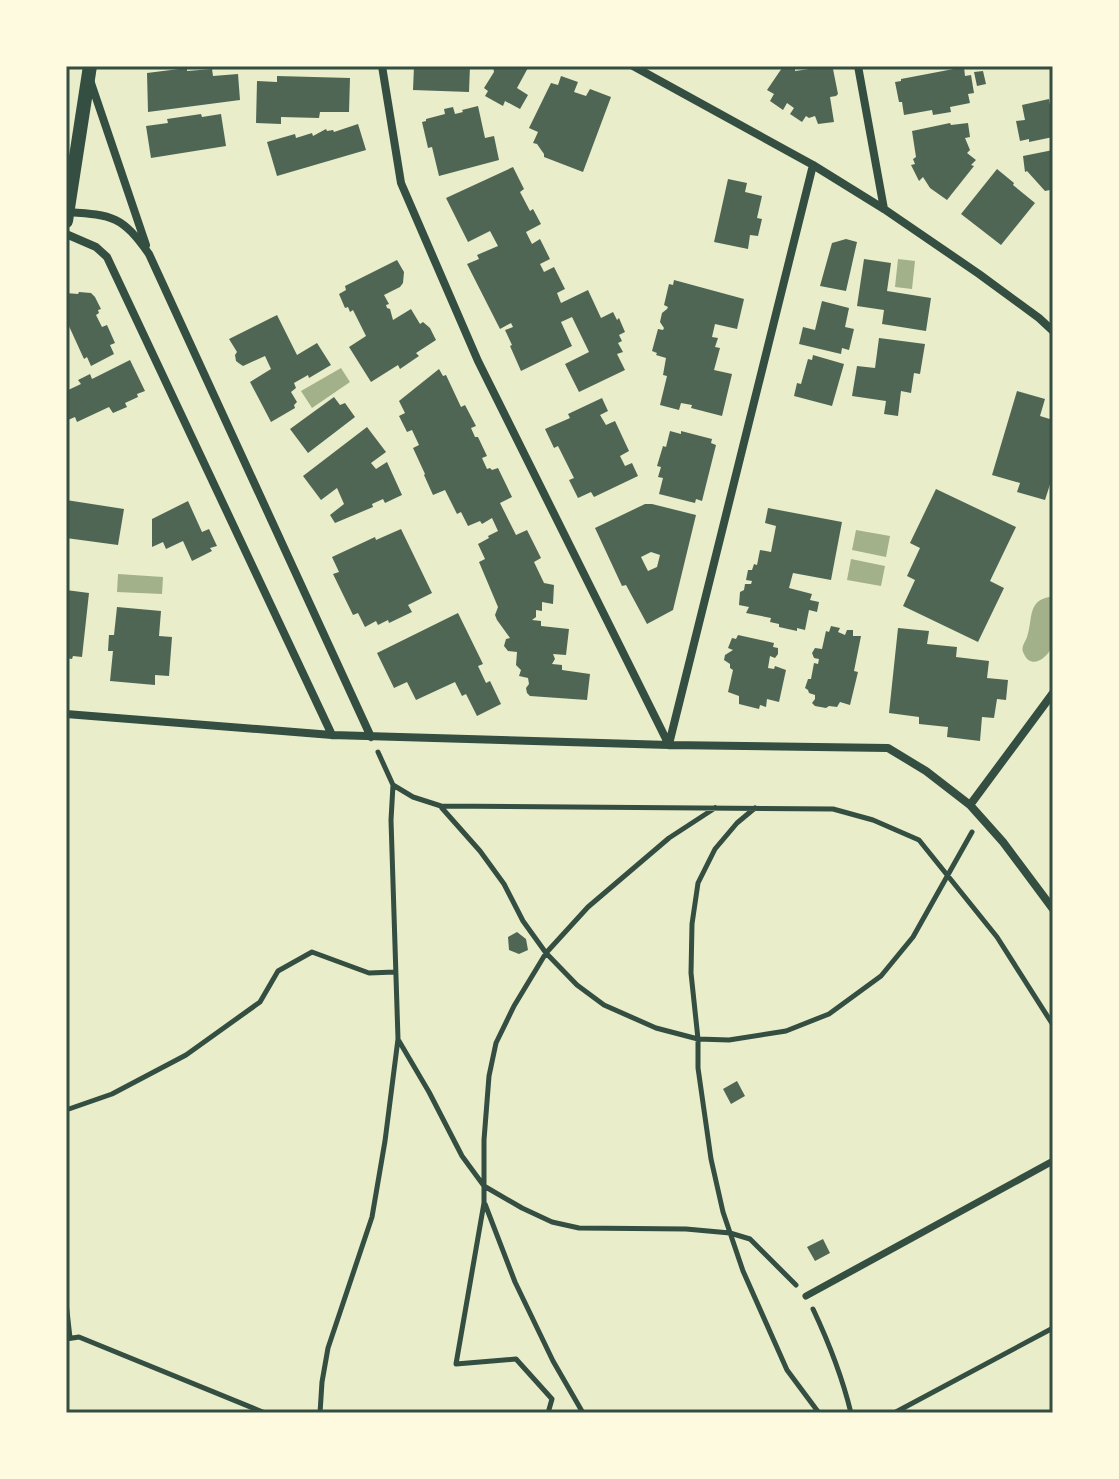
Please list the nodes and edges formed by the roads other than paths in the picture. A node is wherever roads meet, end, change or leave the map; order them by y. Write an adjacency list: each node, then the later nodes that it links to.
1 (382, 66): 15 (street)
2 (633, 66): 5 (street)
3 (858, 66): 6 (street)
4 (89, 71): 7 (street); 9 (street)
5 (813, 165): 6 (street); 15 (street)
6 (884, 209): 10 (street)
7 (67, 215): 9 (street)
8 (66, 234): 13 (street)
9 (149, 254): 14 (street)
10 (1053, 331)
11 (1053, 693): 16 (street)
12 (66, 714): 13 (street)
13 (332, 735): 14 (street)
14 (371, 737): 15 (street)
15 (669, 745): 16 (street)
16 (970, 805): 17 (street)
17 (1053, 909)
18 (1053, 1161): 19 (street)
19 (806, 1296)

